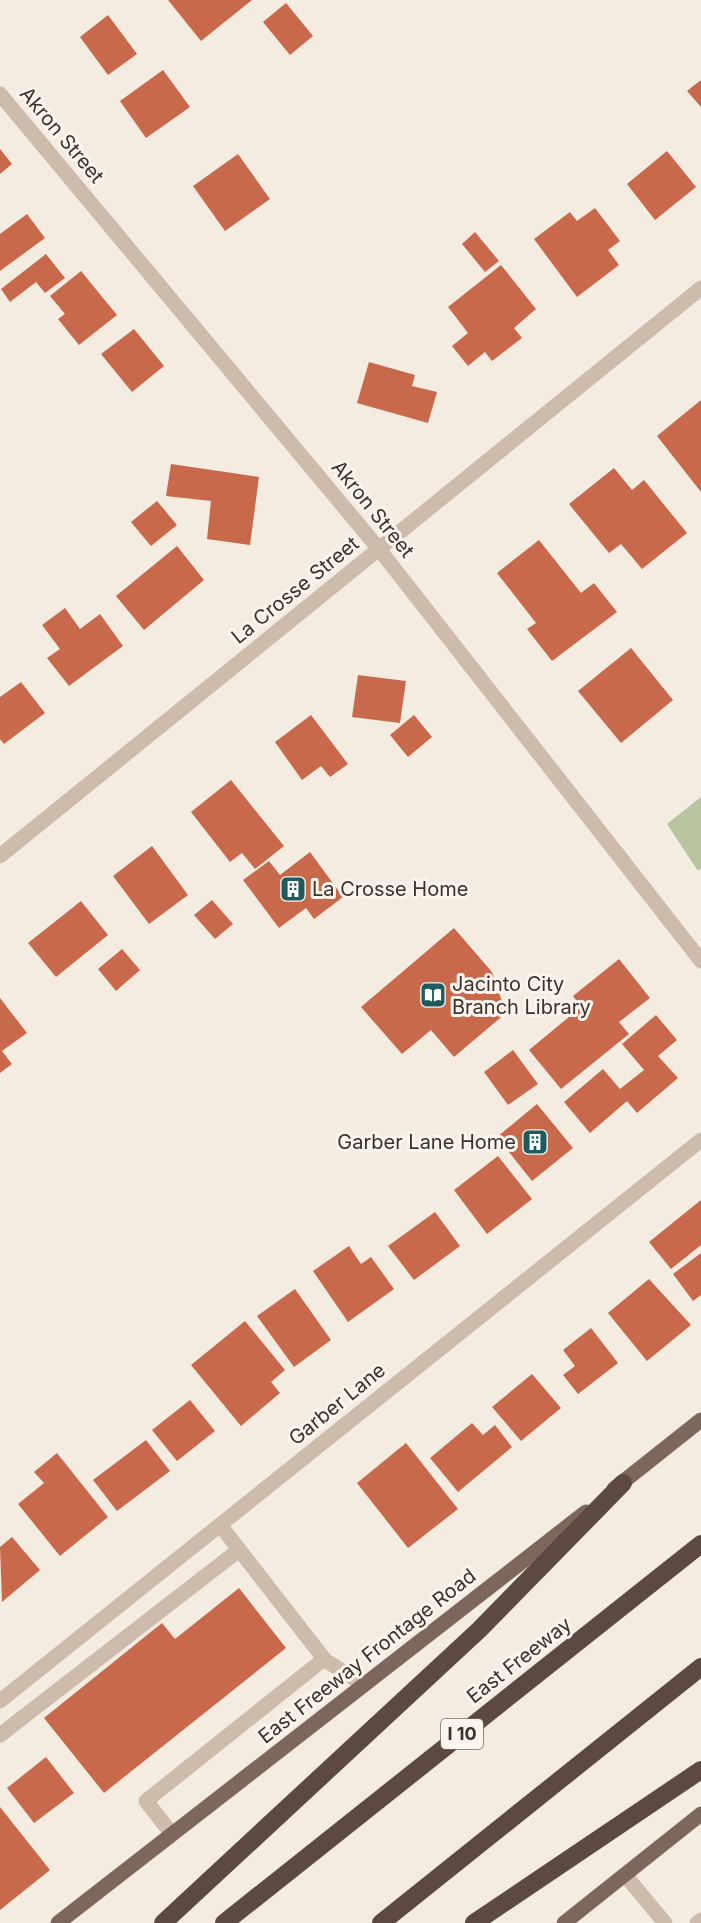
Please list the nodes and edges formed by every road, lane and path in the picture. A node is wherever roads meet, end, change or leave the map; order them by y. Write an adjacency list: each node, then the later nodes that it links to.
1 (0, 94): 3 (street, Akron Street)
2 (701, 288): 3 (street, La Crosse Street)
3 (379, 549): 4 (street, La Crosse Street); 5 (street, Akron Street)
4 (0, 856)
5 (701, 961)
6 (701, 1140): 9 (street, Garber Lane)
7 (701, 1420): 8 (main road, East Freeway Frontage Road)
8 (623, 1483): 14 (main road, East Freeway Frontage Road); 22 (highway)
9 (220, 1525): 11 (street); 15 (street, Garber Lane)
10 (701, 1544): 23 (highway, East Freeway / I 10)
11 (239, 1550): 12 (street); 16 (street)
12 (324, 1659): 14 (street); 19 (street)
13 (701, 1667): 24 (highway)
14 (364, 1685): 19 (main road, East Freeway Frontage Road)
15 (0, 1701)
16 (0, 1735)
17 (701, 1770): 25 (highway)
18 (701, 1814): 20 (main road)
19 (172, 1834): 21 (main road, East Freeway Frontage Road)
20 (625, 1875): 26 (main road); 27 (street)
21 (57, 1923)
22 (163, 1923)
23 (224, 1923)
24 (381, 1923)
25 (474, 1923)
26 (564, 1923)
27 (665, 1923)

